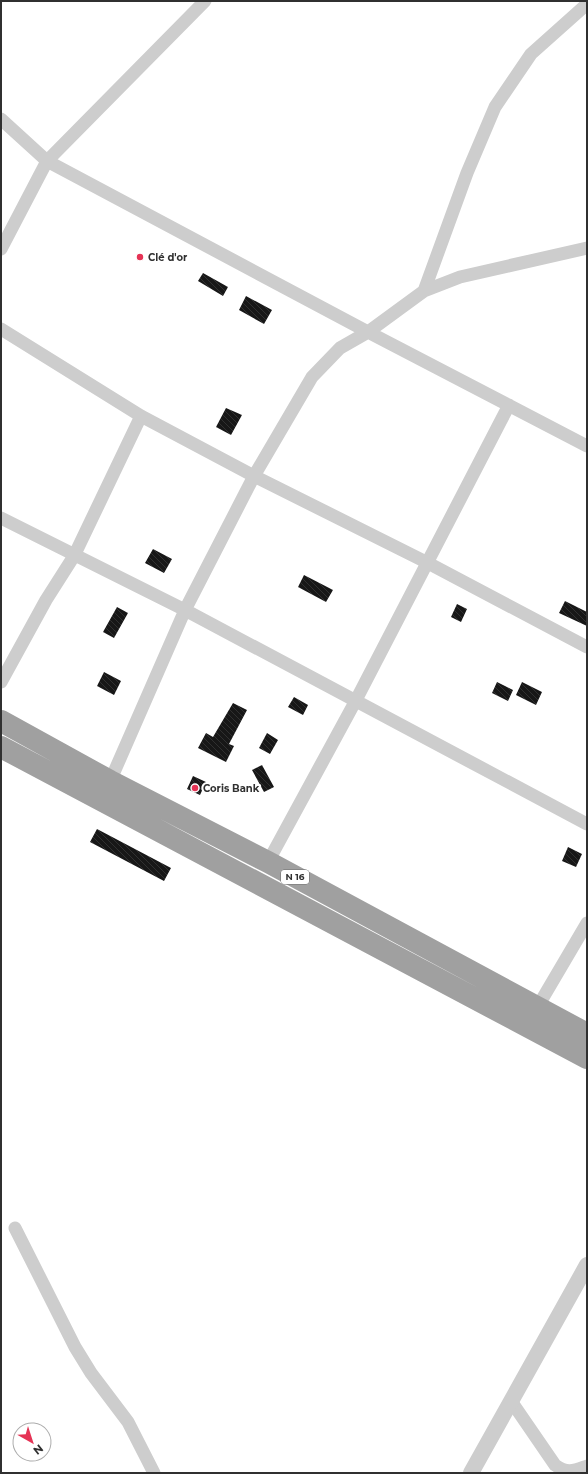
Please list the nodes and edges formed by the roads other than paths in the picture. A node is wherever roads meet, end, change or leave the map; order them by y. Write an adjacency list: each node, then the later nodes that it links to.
1 (205, 1): 4 (street)
2 (587, 4): 7 (street)
3 (1, 119): 4 (street)
4 (47, 161): 6 (street); 9 (street)
5 (587, 248): 7 (street)
6 (1, 249)
7 (424, 291): 9 (street)
8 (1, 329): 11 (street)
9 (368, 332): 10 (street); 13 (street)
10 (509, 405): 12 (street); 16 (street)
11 (141, 416): 13 (street); 15 (street)
12 (587, 446)
13 (254, 476): 16 (street); 17 (street)
14 (1, 518): 15 (street)
15 (74, 556): 17 (street); 19 (street)
16 (428, 563): 18 (street); 20 (street)
17 (185, 610): 20 (street); 23 (street)
18 (587, 646)
19 (1, 682)
20 (355, 702): 24 (street); 25 (street)
21 (1, 721): 23 (highway, N 16)
22 (1, 747): 23 (highway, N 16)
23 (105, 791): 25 (highway, N 16); 28 (highway, N 16)
24 (587, 824)
25 (268, 862): 27 (highway, N 16)
26 (587, 924): 27 (street)
27 (537, 1007): 28 (street); 29 (highway, N 16)
28 (526, 1026): 30 (highway, N 16)
29 (587, 1034)
30 (587, 1058)
31 (15, 1228): 35 (street)
32 (587, 1265): 33 (street)
33 (511, 1401): 34 (street); 36 (street)
34 (587, 1466)
35 (154, 1473)
36 (471, 1473)

